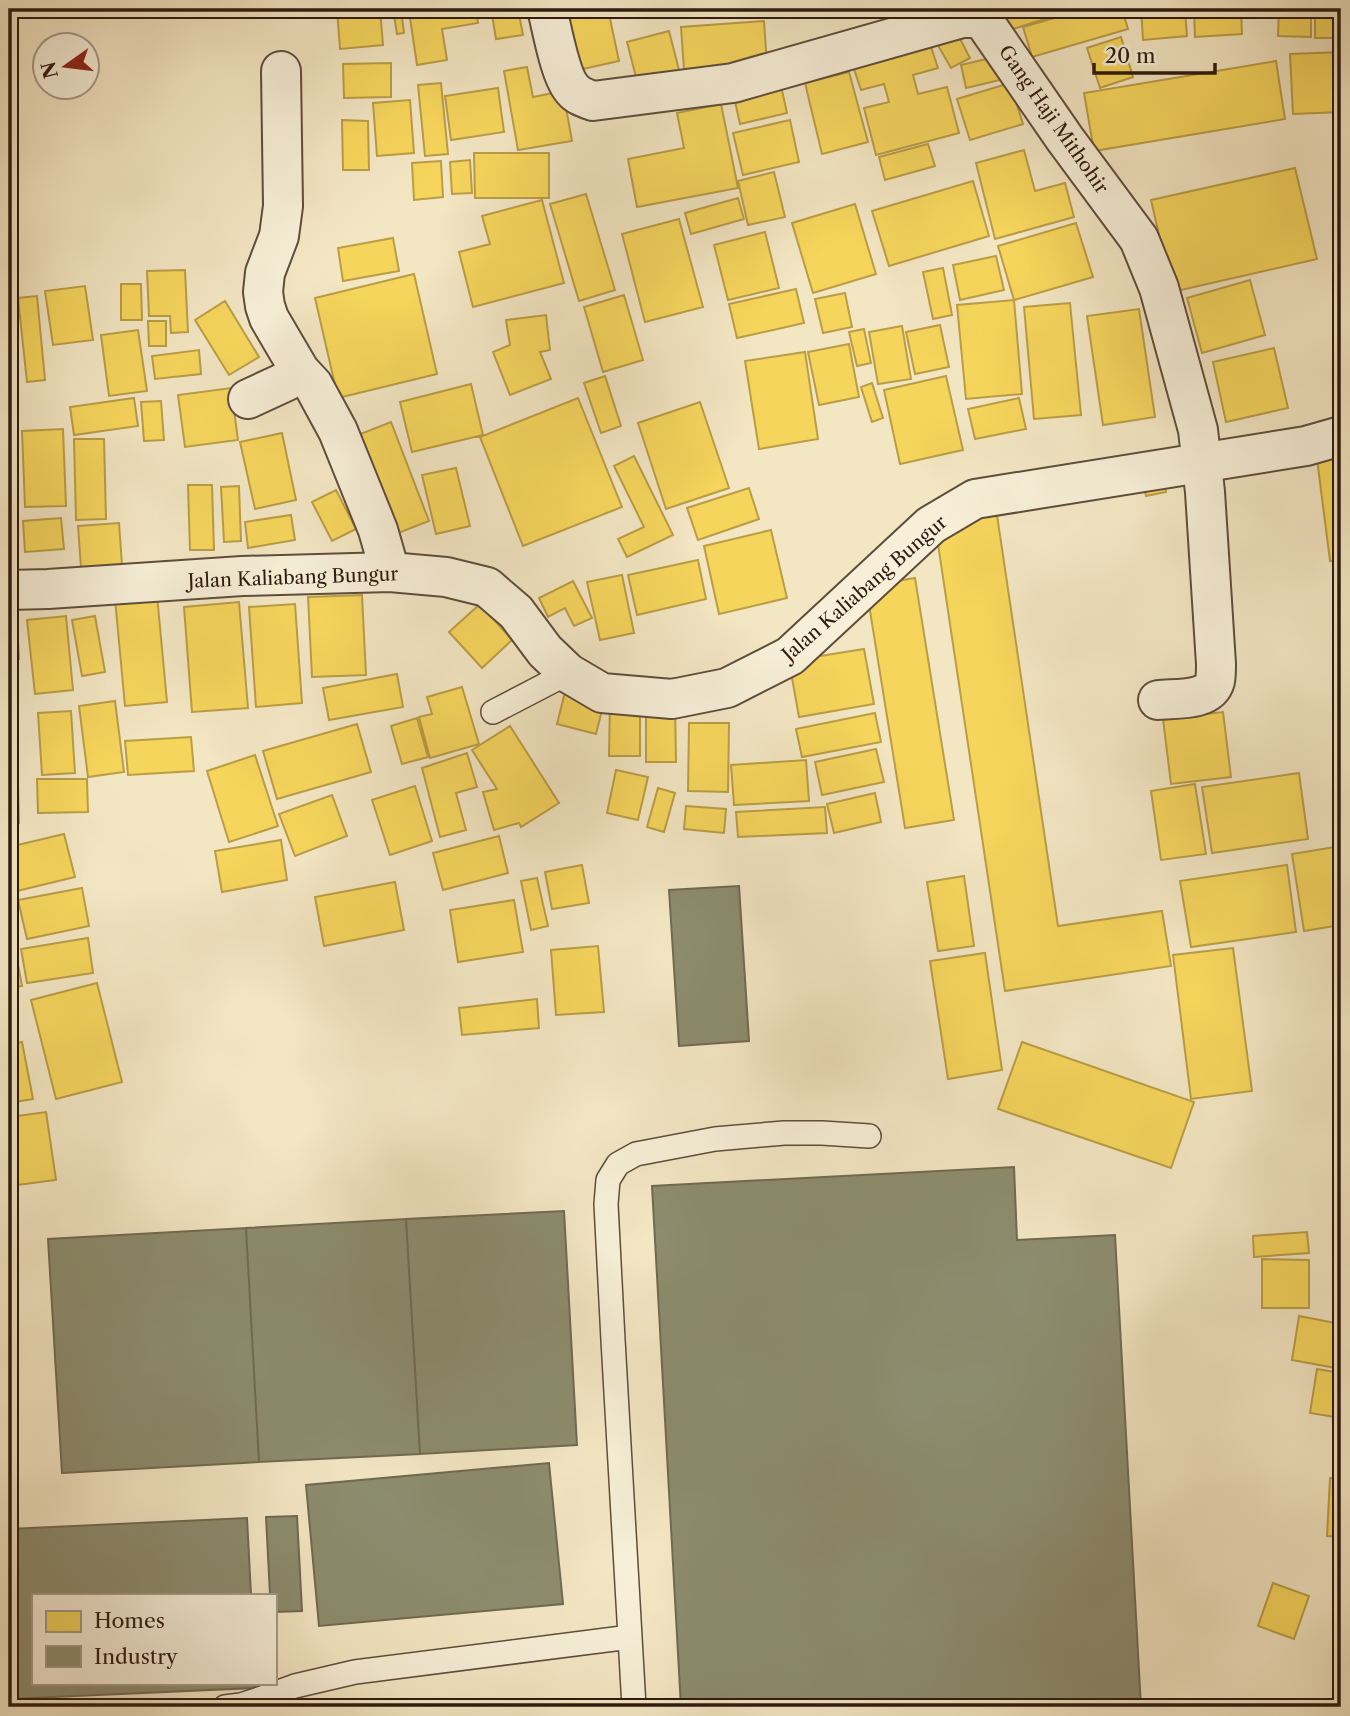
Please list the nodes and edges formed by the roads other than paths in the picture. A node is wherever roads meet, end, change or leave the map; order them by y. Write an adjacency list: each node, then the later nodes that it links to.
1 (547, 9): 6 (street, Gang Haji Mithohir)
2 (281, 71): 3 (street)
3 (300, 371): 4 (street); 7 (street)
4 (248, 399)
5 (1341, 436): 6 (street, Jalan Kaliabang Bungur)
6 (1203, 462): 9 (street, Jalan Kaliabang Bungur); 10 (street, Gang Haji Mithohir)
7 (390, 572): 8 (street, Jalan Kaliabang Bungur); 9 (street, Jalan Kaliabang Bungur)
8 (9, 590)
9 (568, 673): 11 (lane)
10 (1158, 700)
11 (493, 712)
12 (870, 1136): 13 (lane)
13 (630, 1637): 14 (lane); 15 (lane)
14 (225, 1707)
15 (634, 1707)

